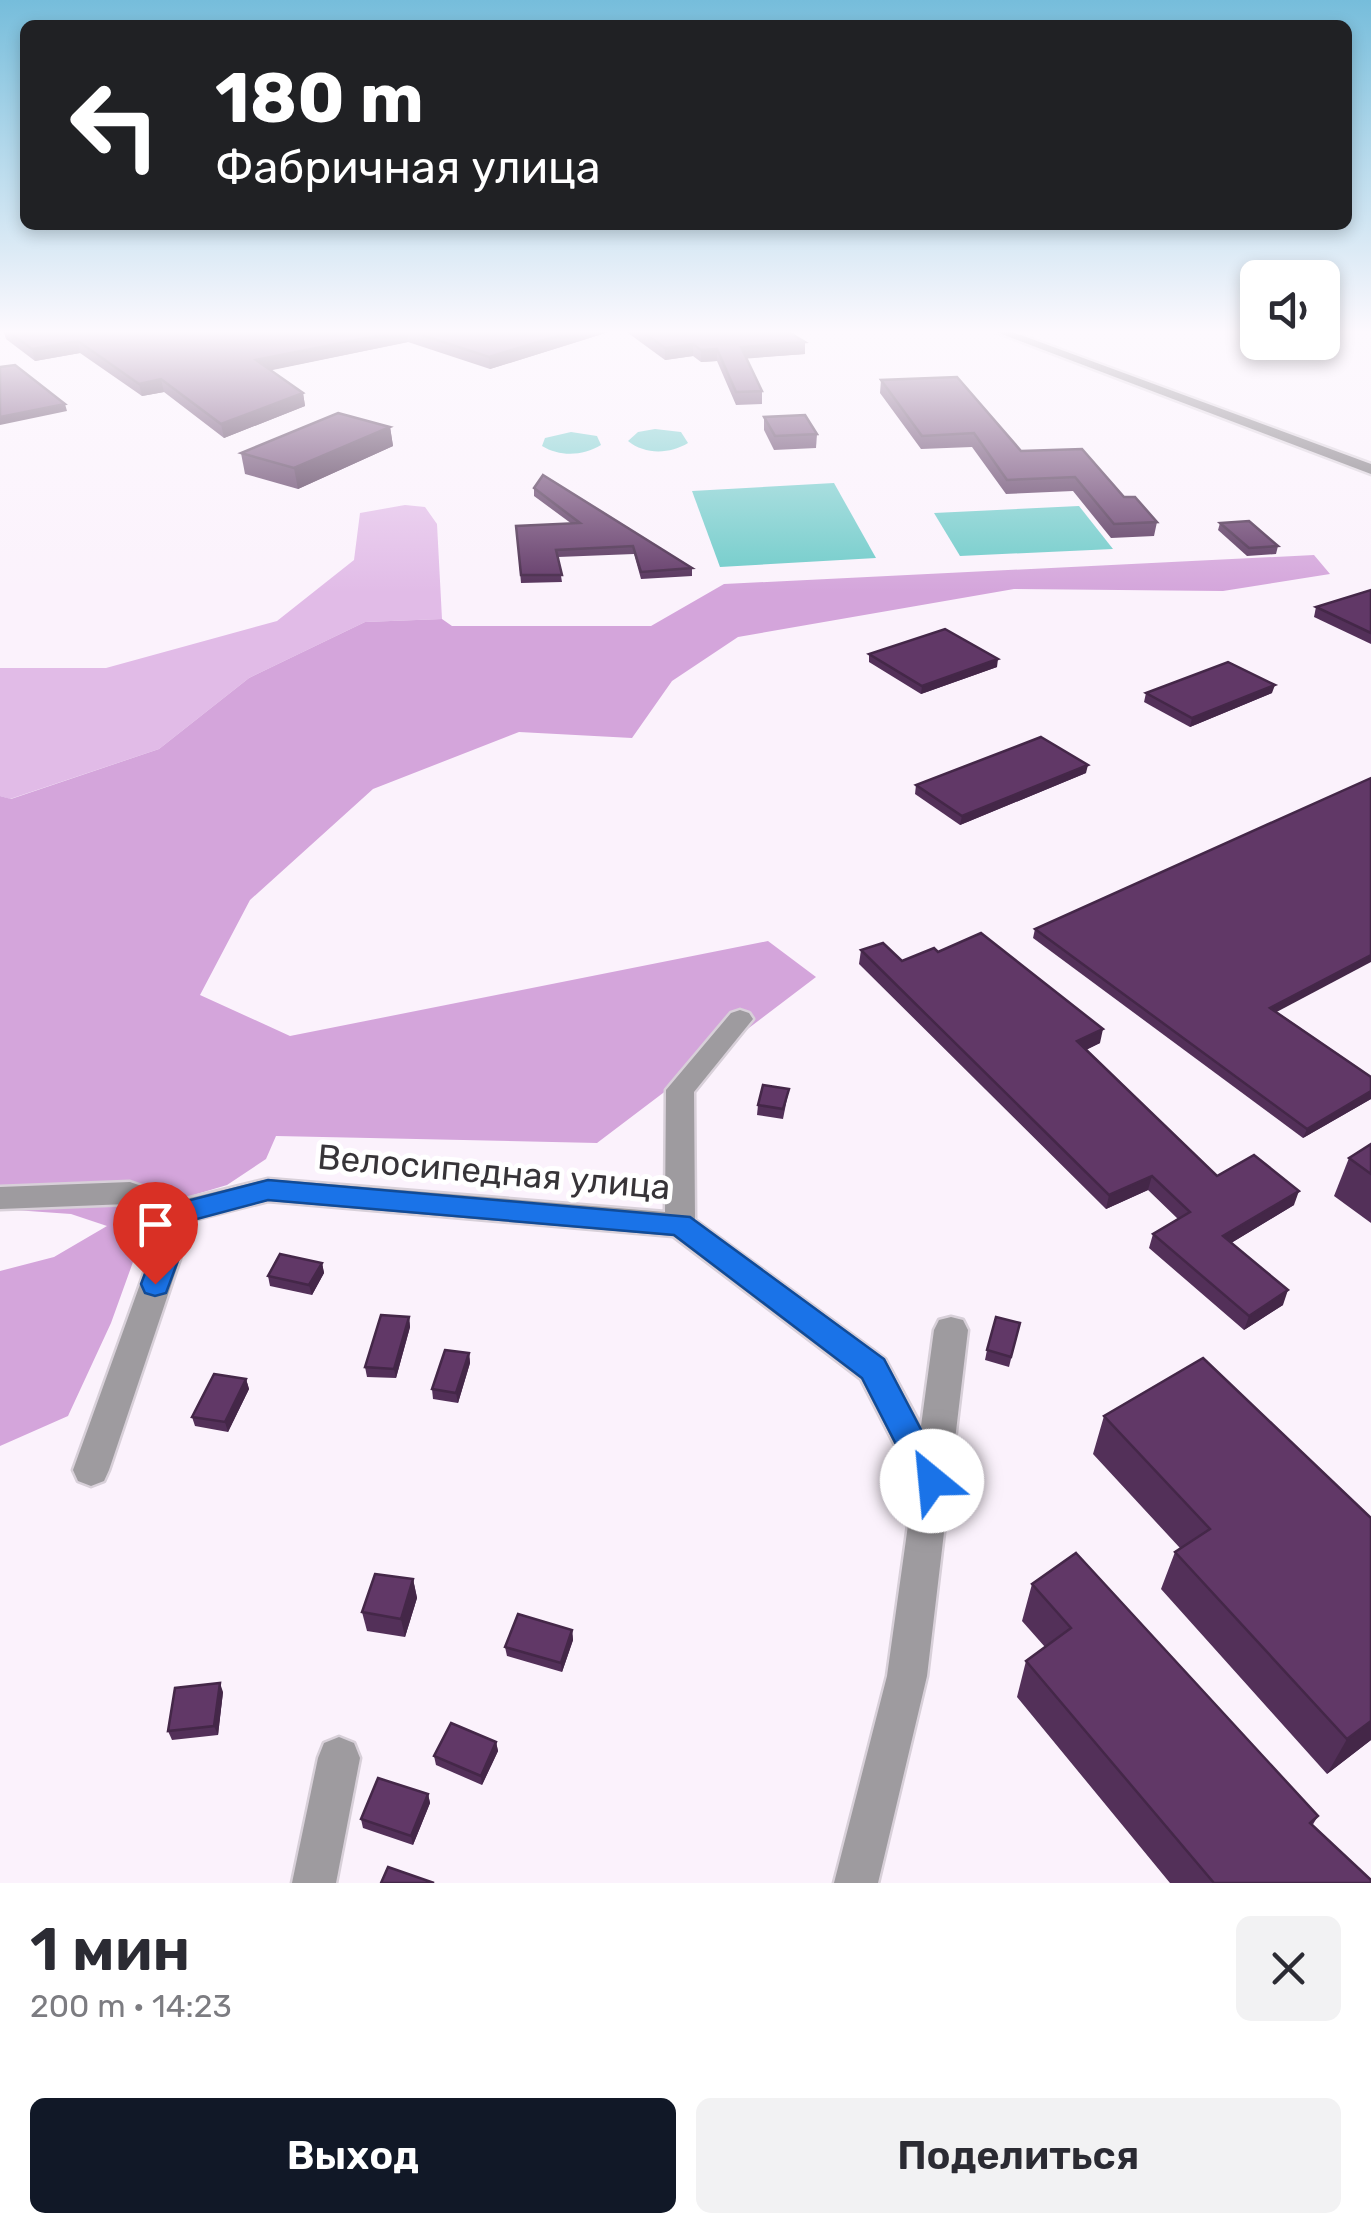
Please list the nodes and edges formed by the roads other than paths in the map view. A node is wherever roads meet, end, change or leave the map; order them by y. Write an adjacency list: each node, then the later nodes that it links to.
1 (1233, 418): 2 (street)
2 (1371, 469)
3 (740, 1019): 6 (street)
4 (0, 1198): 5 (street)
5 (181, 1212): 6 (street, Велосипедная улица); 8 (street)
6 (680, 1225): 9 (street, Велосипедная улица)
7 (951, 1330): 9 (street)
8 (91, 1470)
9 (932, 1481): 12 (street)
10 (339, 1758): 11 (street)
11 (314, 1883)
12 (856, 1883)

